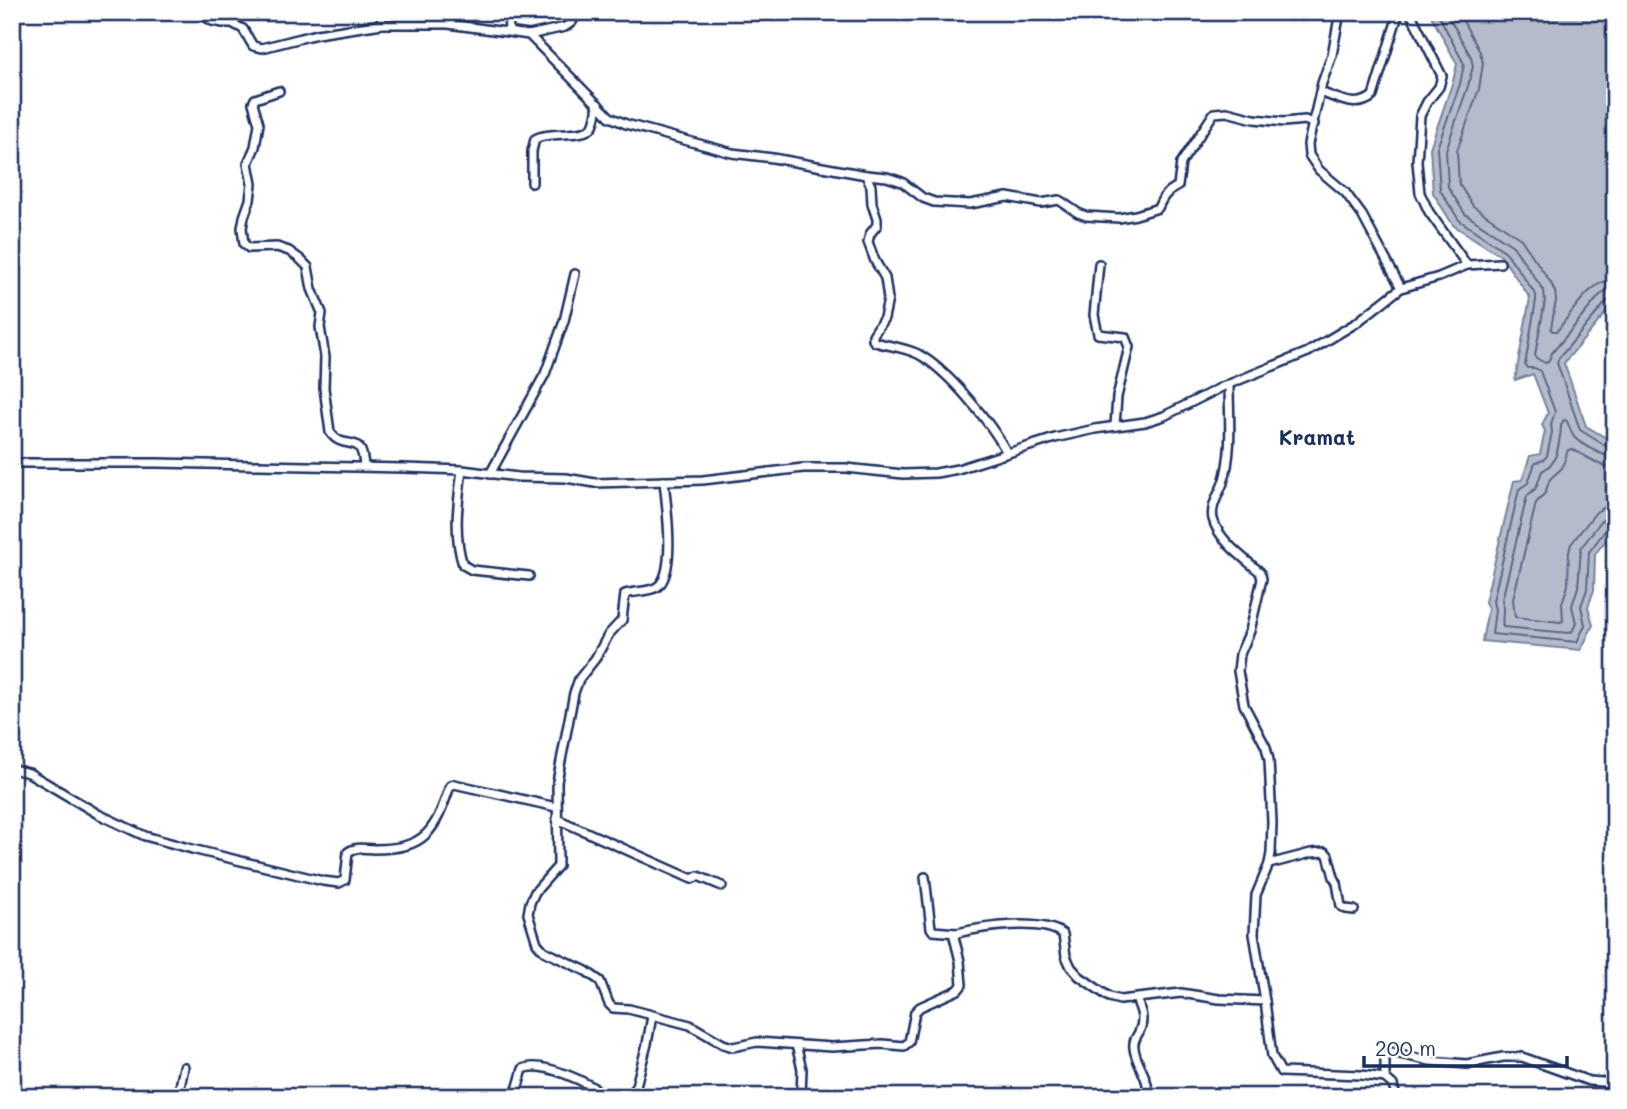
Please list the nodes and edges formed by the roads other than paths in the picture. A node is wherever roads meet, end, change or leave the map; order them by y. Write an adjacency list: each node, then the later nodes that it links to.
1 (198, 12): 8 (street)
2 (381, 12): 8 (street)
3 (508, 12): 9 (street)
4 (578, 12): 10 (street)
5 (1340, 12): 12 (street)
6 (1399, 12): 12 (street)
7 (1410, 12): 19 (street)
8 (382, 24): 9 (street)
9 (509, 31): 10 (street)
10 (529, 35): 13 (street)
11 (279, 91): 26 (street)
12 (1320, 92): 14 (street)
13 (598, 104): 15 (street); 16 (street)
14 (1314, 124): 15 (street); 21 (street)
15 (866, 175): 24 (street)
16 (532, 183)
17 (1500, 263): 19 (street)
18 (1099, 264): 23 (street)
19 (1467, 265): 21 (street)
20 (575, 274): 28 (street)
21 (1401, 288): 22 (street)
22 (1229, 384): 23 (street); 34 (street)
23 (1115, 426): 24 (street)
24 (1007, 453): 29 (street)
25 (12, 463): 26 (street)
26 (363, 467): 27 (street)
27 (462, 470): 28 (street); 30 (street)
28 (490, 474): 29 (street)
29 (664, 481): 32 (street)
30 (529, 576)
31 (12, 769): 32 (street)
32 (556, 807): 33 (street)
33 (557, 819): 36 (street); 41 (street)
34 (1269, 864): 37 (street); 40 (street)
35 (925, 877): 38 (street)
36 (722, 886)
37 (1354, 910)
38 (957, 933): 39 (street); 42 (street)
39 (1136, 999): 40 (street); 51 (street)
40 (1265, 1002): 44 (street)
41 (652, 1016): 42 (street); 49 (street)
42 (796, 1045): 50 (street)
43 (184, 1067): 46 (street)
44 (1385, 1078): 45 (street); 52 (street)
45 (1615, 1083)
46 (177, 1097)
47 (514, 1097): 48 (street)
48 (606, 1097)
49 (633, 1097)
50 (802, 1097)
51 (1147, 1097)
52 (1396, 1097)

